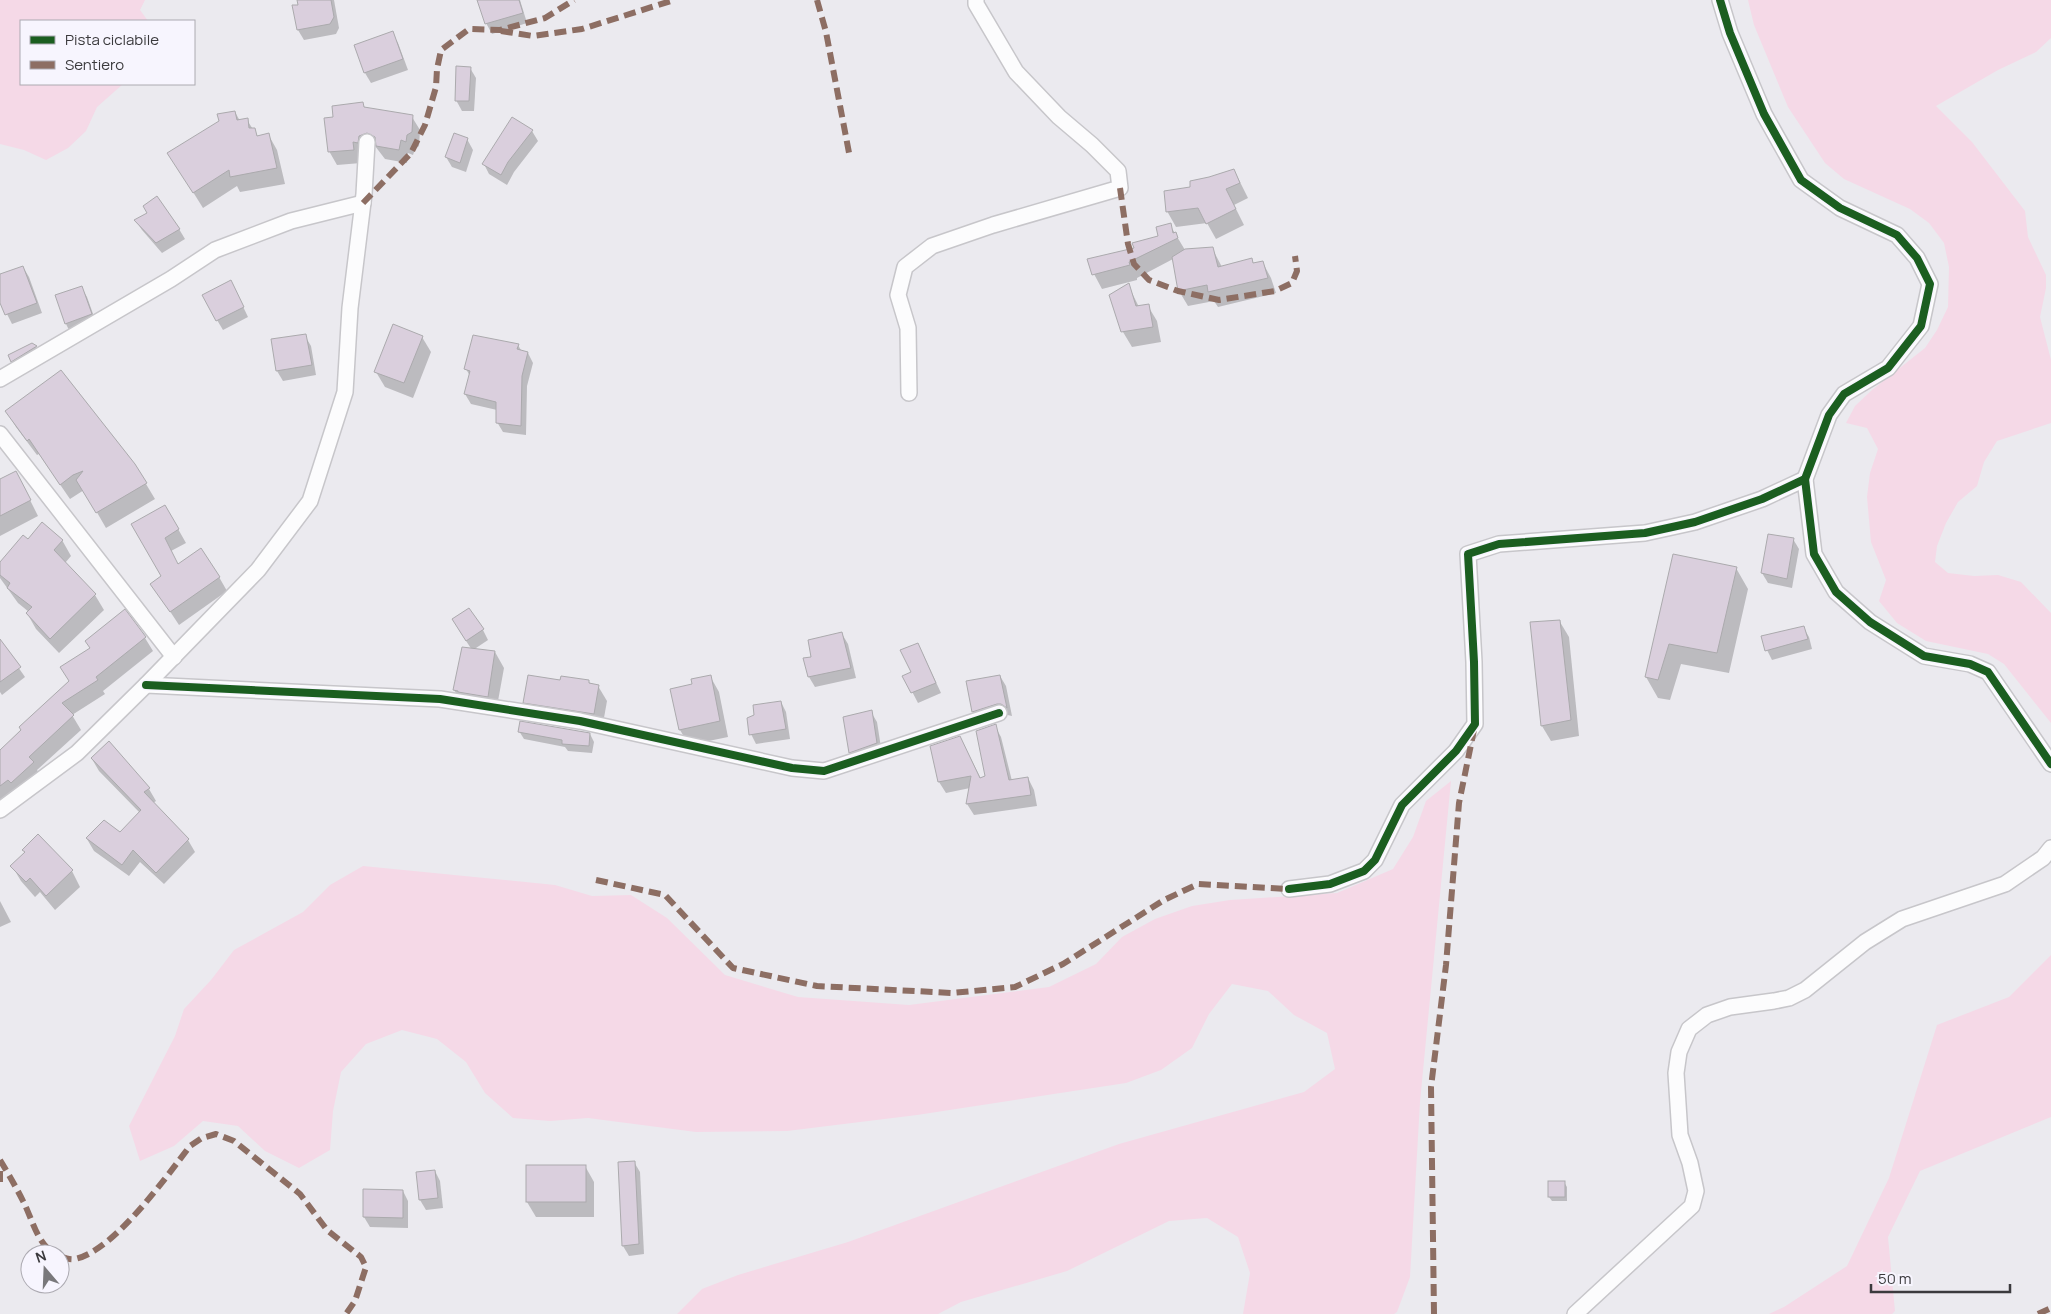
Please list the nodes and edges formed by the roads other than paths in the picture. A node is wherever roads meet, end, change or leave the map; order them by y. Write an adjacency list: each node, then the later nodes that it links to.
1 (976, 0): 6 (street)
2 (1720, 0): 8 (street)
3 (367, 142): 4 (street)
4 (362, 203): 5 (street); 9 (street)
5 (0, 379)
6 (909, 393)
7 (0, 434): 9 (street)
8 (1805, 479): 12 (street); 15 (street)
9 (174, 657): 10 (street)
10 (146, 685): 11 (street); 13 (street)
11 (999, 713)
12 (2051, 764)
13 (0, 810)
14 (2051, 848): 16 (street)
15 (1289, 888)
16 (1574, 1314)

